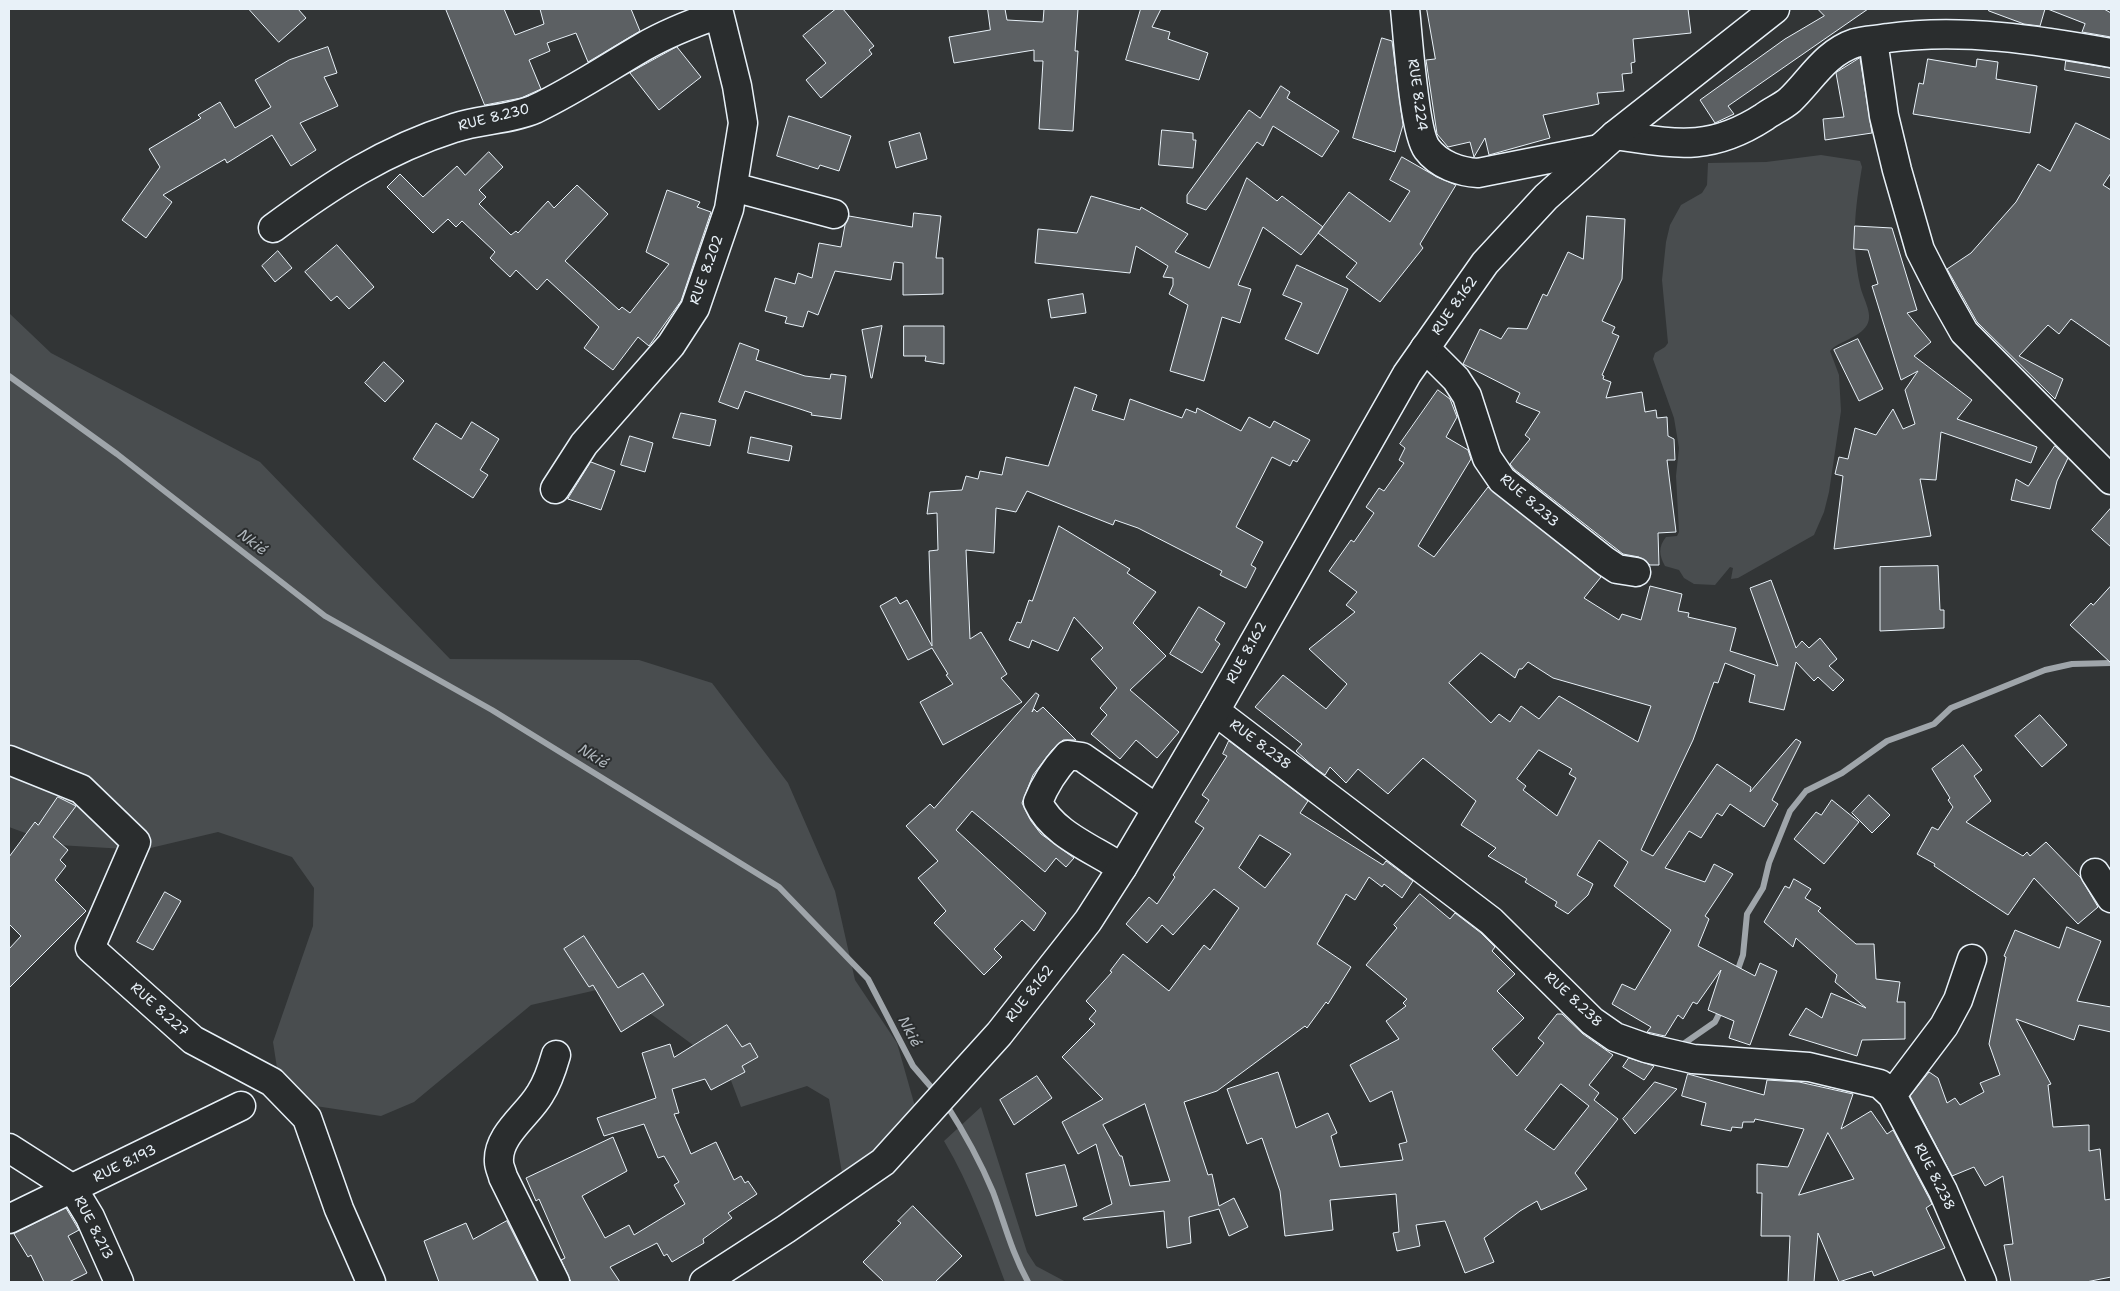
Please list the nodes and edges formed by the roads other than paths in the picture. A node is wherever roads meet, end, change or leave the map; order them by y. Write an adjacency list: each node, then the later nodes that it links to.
1 (1405, 9): 6 (main road, RUE 8.224)
2 (1775, 9): 6 (main road, RUE 8.162)
3 (719, 12): 7 (main road, RUE 8.202); 9 (main road, RUE 8.230)
4 (1873, 40): 5 (main road); 6 (main road); 11 (main road)
5 (2111, 53)
6 (1607, 142): 10 (main road, RUE 8.162)
7 (733, 187): 8 (main road); 12 (main road, RUE 8.202)
8 (834, 214)
9 (273, 228)
10 (1425, 348): 13 (main road, RUE 8.233); 14 (main road, RUE 8.162)
11 (2111, 480)
12 (555, 489)
13 (1636, 572)
14 (1215, 711): 16 (main road, RUE 8.162); 22 (main road, RUE 8.238)
15 (9, 760): 28 (main road, RUE 8.227)
16 (1157, 809): 17 (main road, RUE 8.162); 17 (main road)
17 (1122, 868): 30 (main road, RUE 8.162)
18 (2095, 873): 19 (main road)
19 (2111, 898)
20 (1972, 959): 22 (main road)
21 (556, 1055): 29 (main road)
22 (1892, 1094): 31 (main road, RUE 8.238)
23 (241, 1106): 25 (main road, RUE 8.193)
24 (9, 1148): 25 (main road, RUE 8.213)
25 (73, 1190): 26 (main road, RUE 8.193); 27 (main road, RUE 8.213)
26 (9, 1219)
27 (119, 1282)
28 (371, 1282)
29 (555, 1282)
30 (704, 1282)
31 (1982, 1282)

